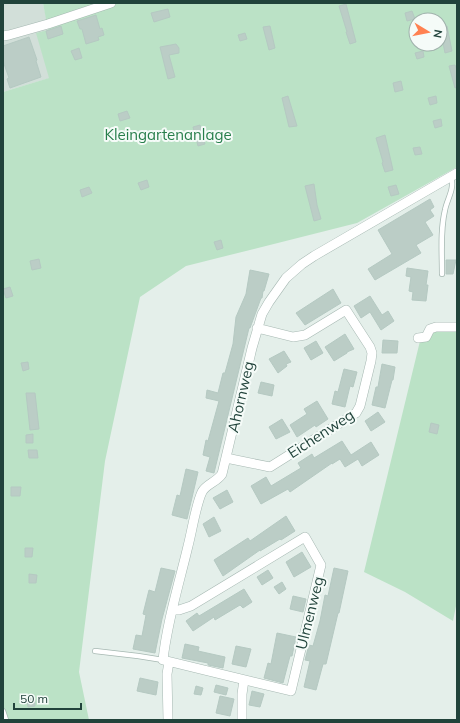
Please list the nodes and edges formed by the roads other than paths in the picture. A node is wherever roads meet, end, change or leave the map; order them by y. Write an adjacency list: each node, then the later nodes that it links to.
1 (111, 3): 2 (street)
2 (3, 36)
3 (454, 175): 4 (lane); 5 (street, Ahornweg)
4 (442, 274)
5 (258, 328): 8 (street, Ahornweg); 8 (street, Eichenweg)
6 (457, 328): 7 (street)
7 (418, 338)
8 (226, 458): 9 (street, Ahornweg)
9 (173, 610): 11 (street); 12 (street, Ulmenweg)
10 (95, 651): 11 (lane)
11 (166, 661): 12 (street, Ulmenweg); 15 (street)
12 (244, 680): 16 (street)
13 (3, 711): 14 (lane)
14 (6, 720)
15 (168, 720)
16 (242, 720)

